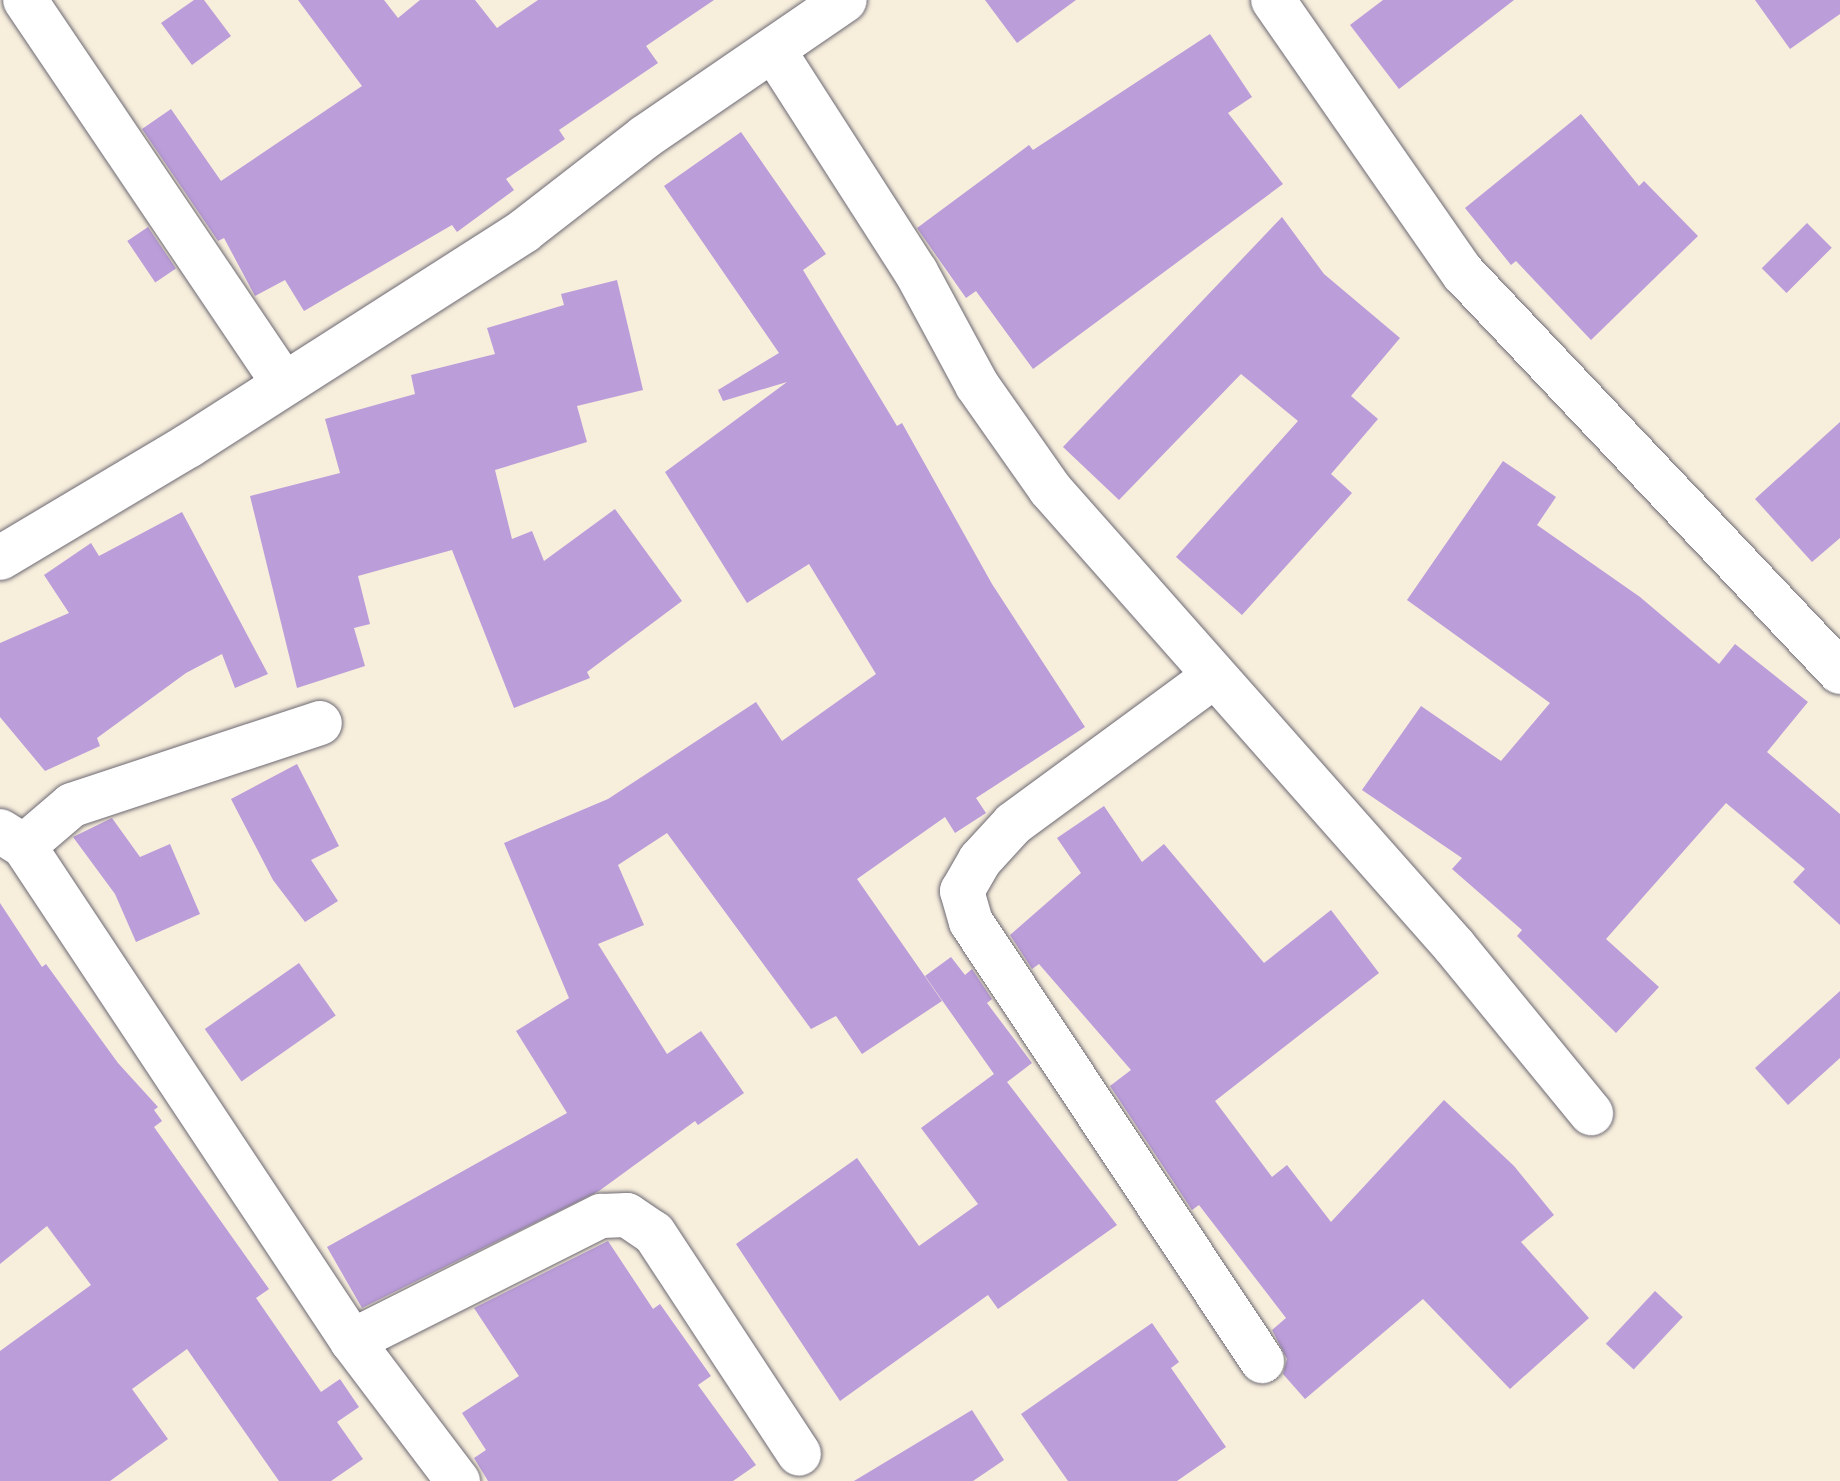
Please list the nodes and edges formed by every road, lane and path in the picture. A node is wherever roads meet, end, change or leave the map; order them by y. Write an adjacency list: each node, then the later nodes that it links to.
1 (25, 0): 5 (street)
2 (845, 0): 4 (street)
3 (1273, 0): 7 (street)
4 (774, 51): 5 (street); 8 (street)
5 (283, 383): 6 (street)
6 (0, 558)
7 (1840, 672)
8 (1213, 677): 11 (street); 13 (street)
9 (320, 723): 10 (street)
10 (12, 839): 12 (street)
11 (1591, 1113)
12 (352, 1341): 14 (street); 15 (street)
13 (1262, 1361)
14 (799, 1454)
15 (458, 1481)

